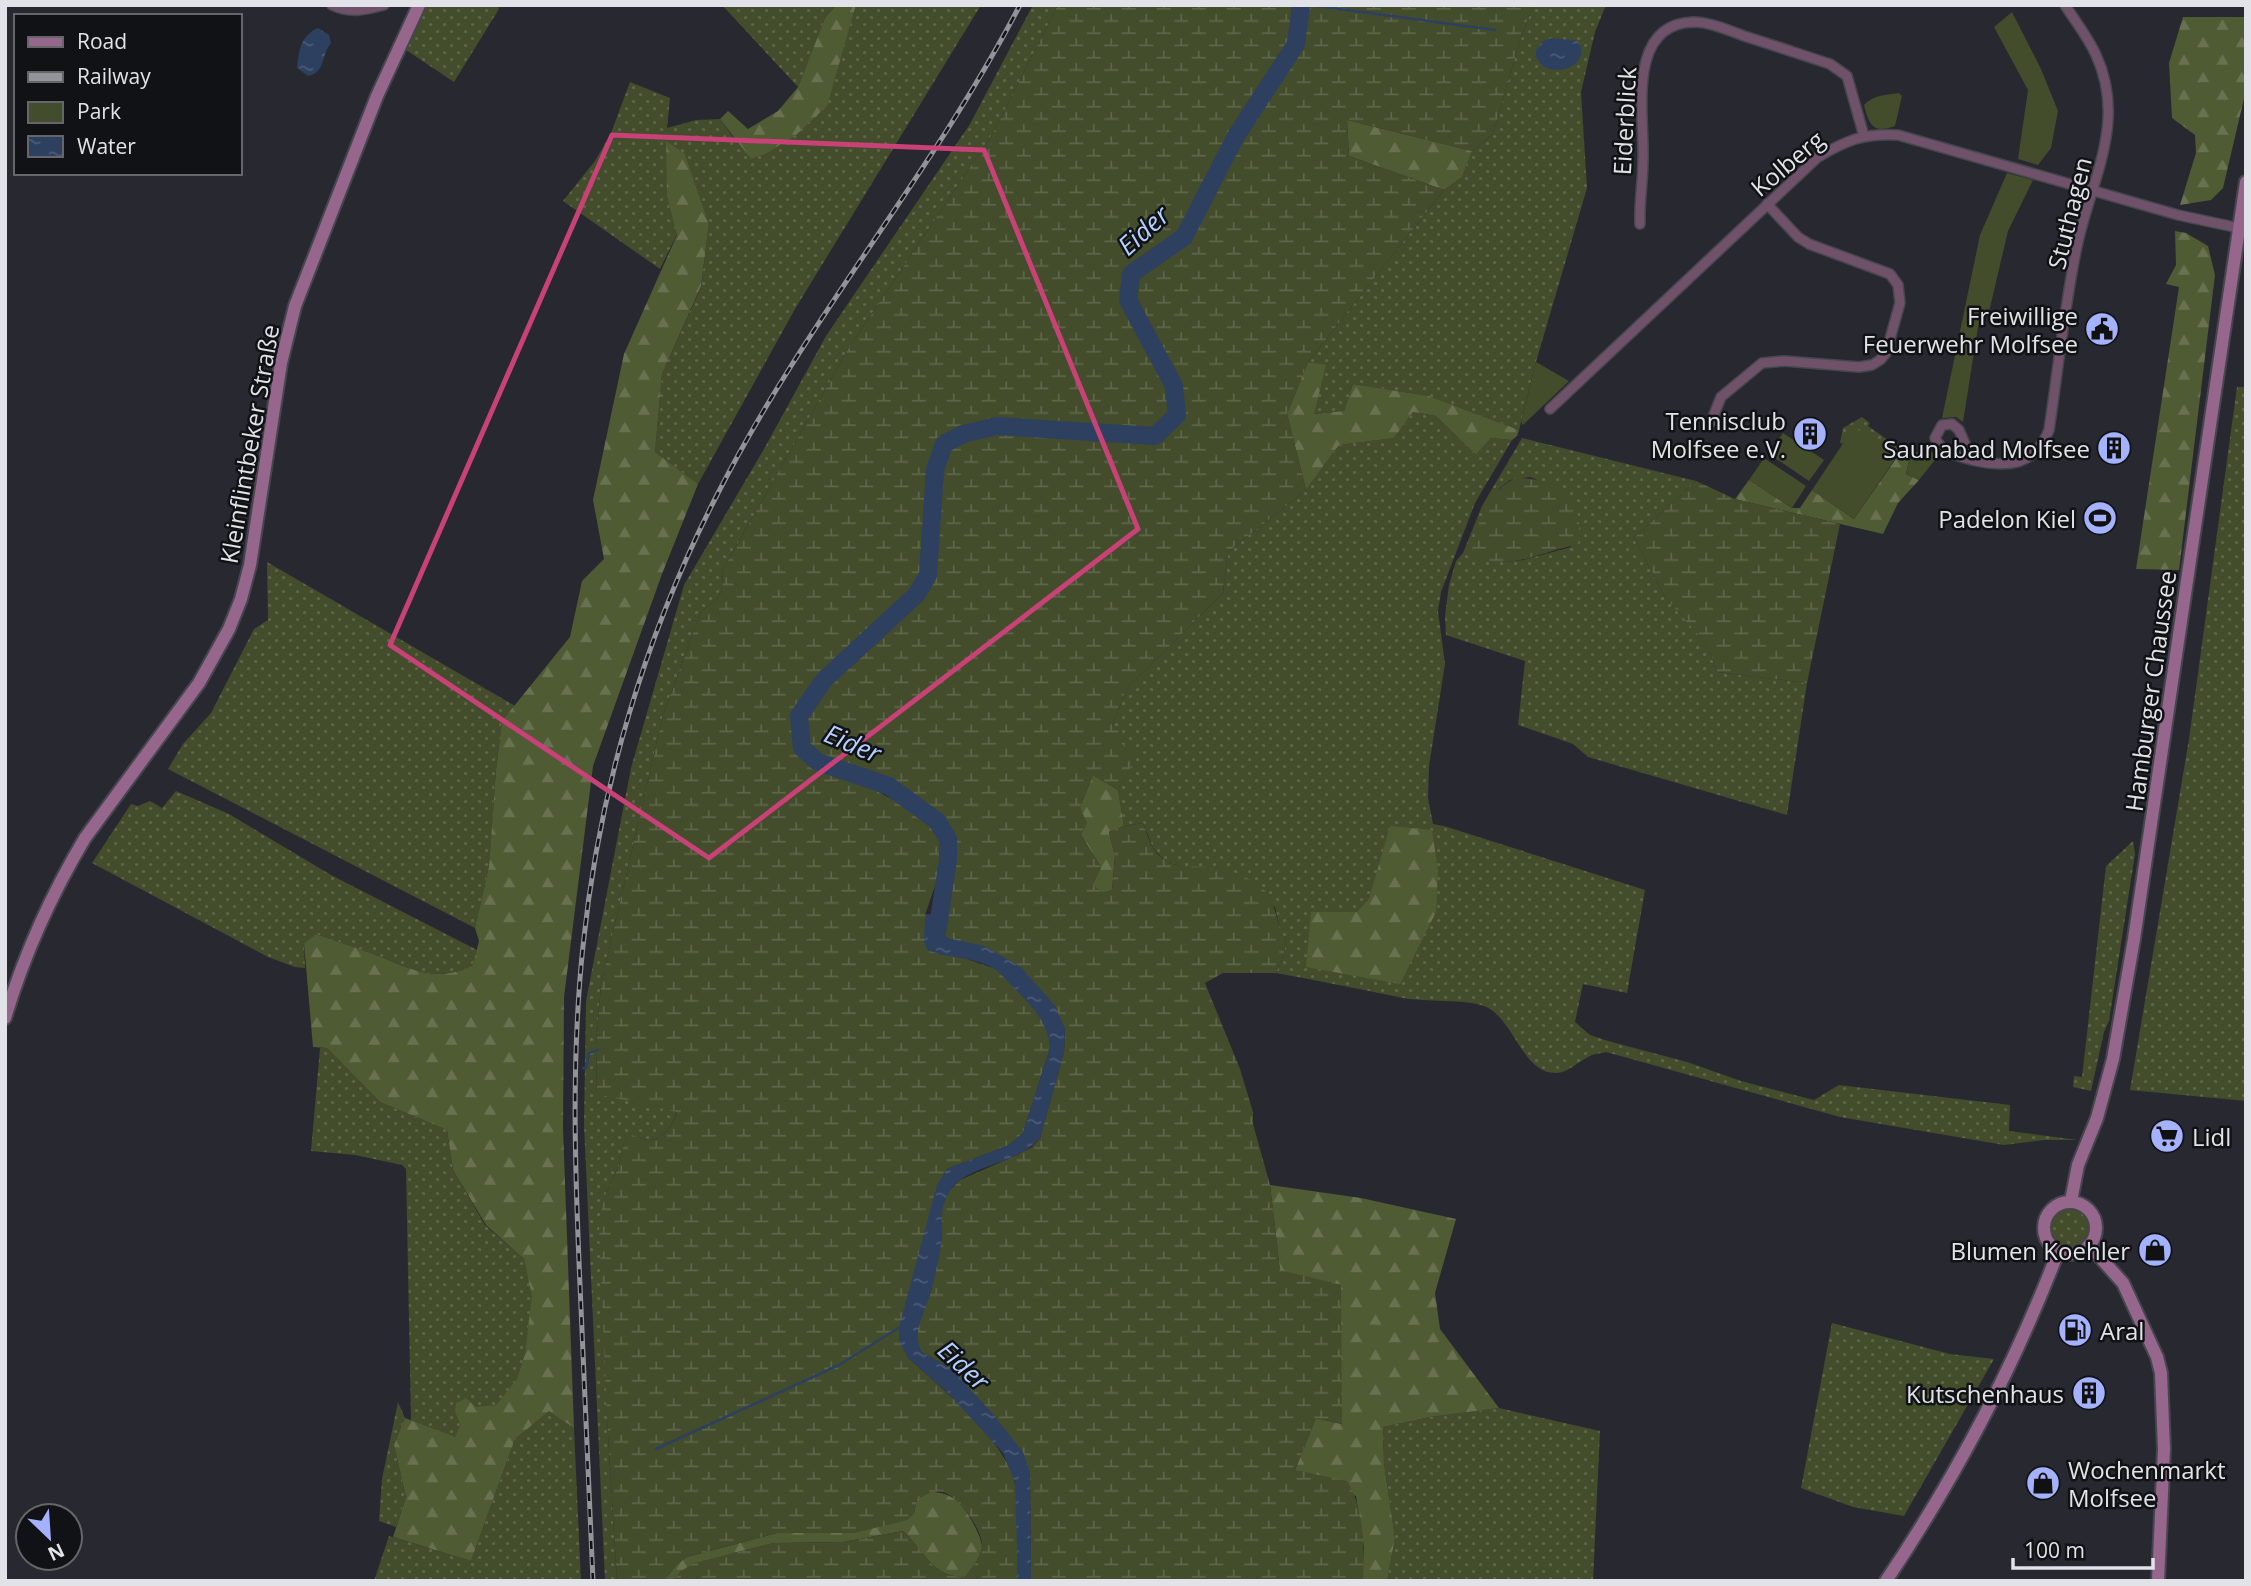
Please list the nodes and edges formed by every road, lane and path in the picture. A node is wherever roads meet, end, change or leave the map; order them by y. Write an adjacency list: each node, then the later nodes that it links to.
1 (332, 5): 2 (street)
2 (384, 5)
3 (419, 5): 14 (main road, Kleinflintbeker Straße)
4 (2065, 5): 7 (street, Stuthagen)
5 (1864, 136): 7 (street, Kolberg); 8 (street, Kolberg); 9 (street, Eiderblick)
6 (2246, 182): 10 (main road, Hamburger Chaussee)
7 (2093, 191): 10 (street, Kolberg); 13 (street, Stuthagen)
8 (1767, 204): 11 (street, Kolberg); 12 (street)
9 (1640, 224)
10 (2239, 228): 15 (main road, Hamburger Chaussee)
11 (1550, 409)
12 (1711, 422)
13 (1972, 460): 13 (street, Stuthagen)
14 (5, 1018)
15 (2071, 1201): 16 (main road); 17 (main road)
16 (2090, 1245): 17 (main road); 19 (main road)
17 (2058, 1252): 18 (main road)
18 (1886, 1581)
19 (2158, 1581)

